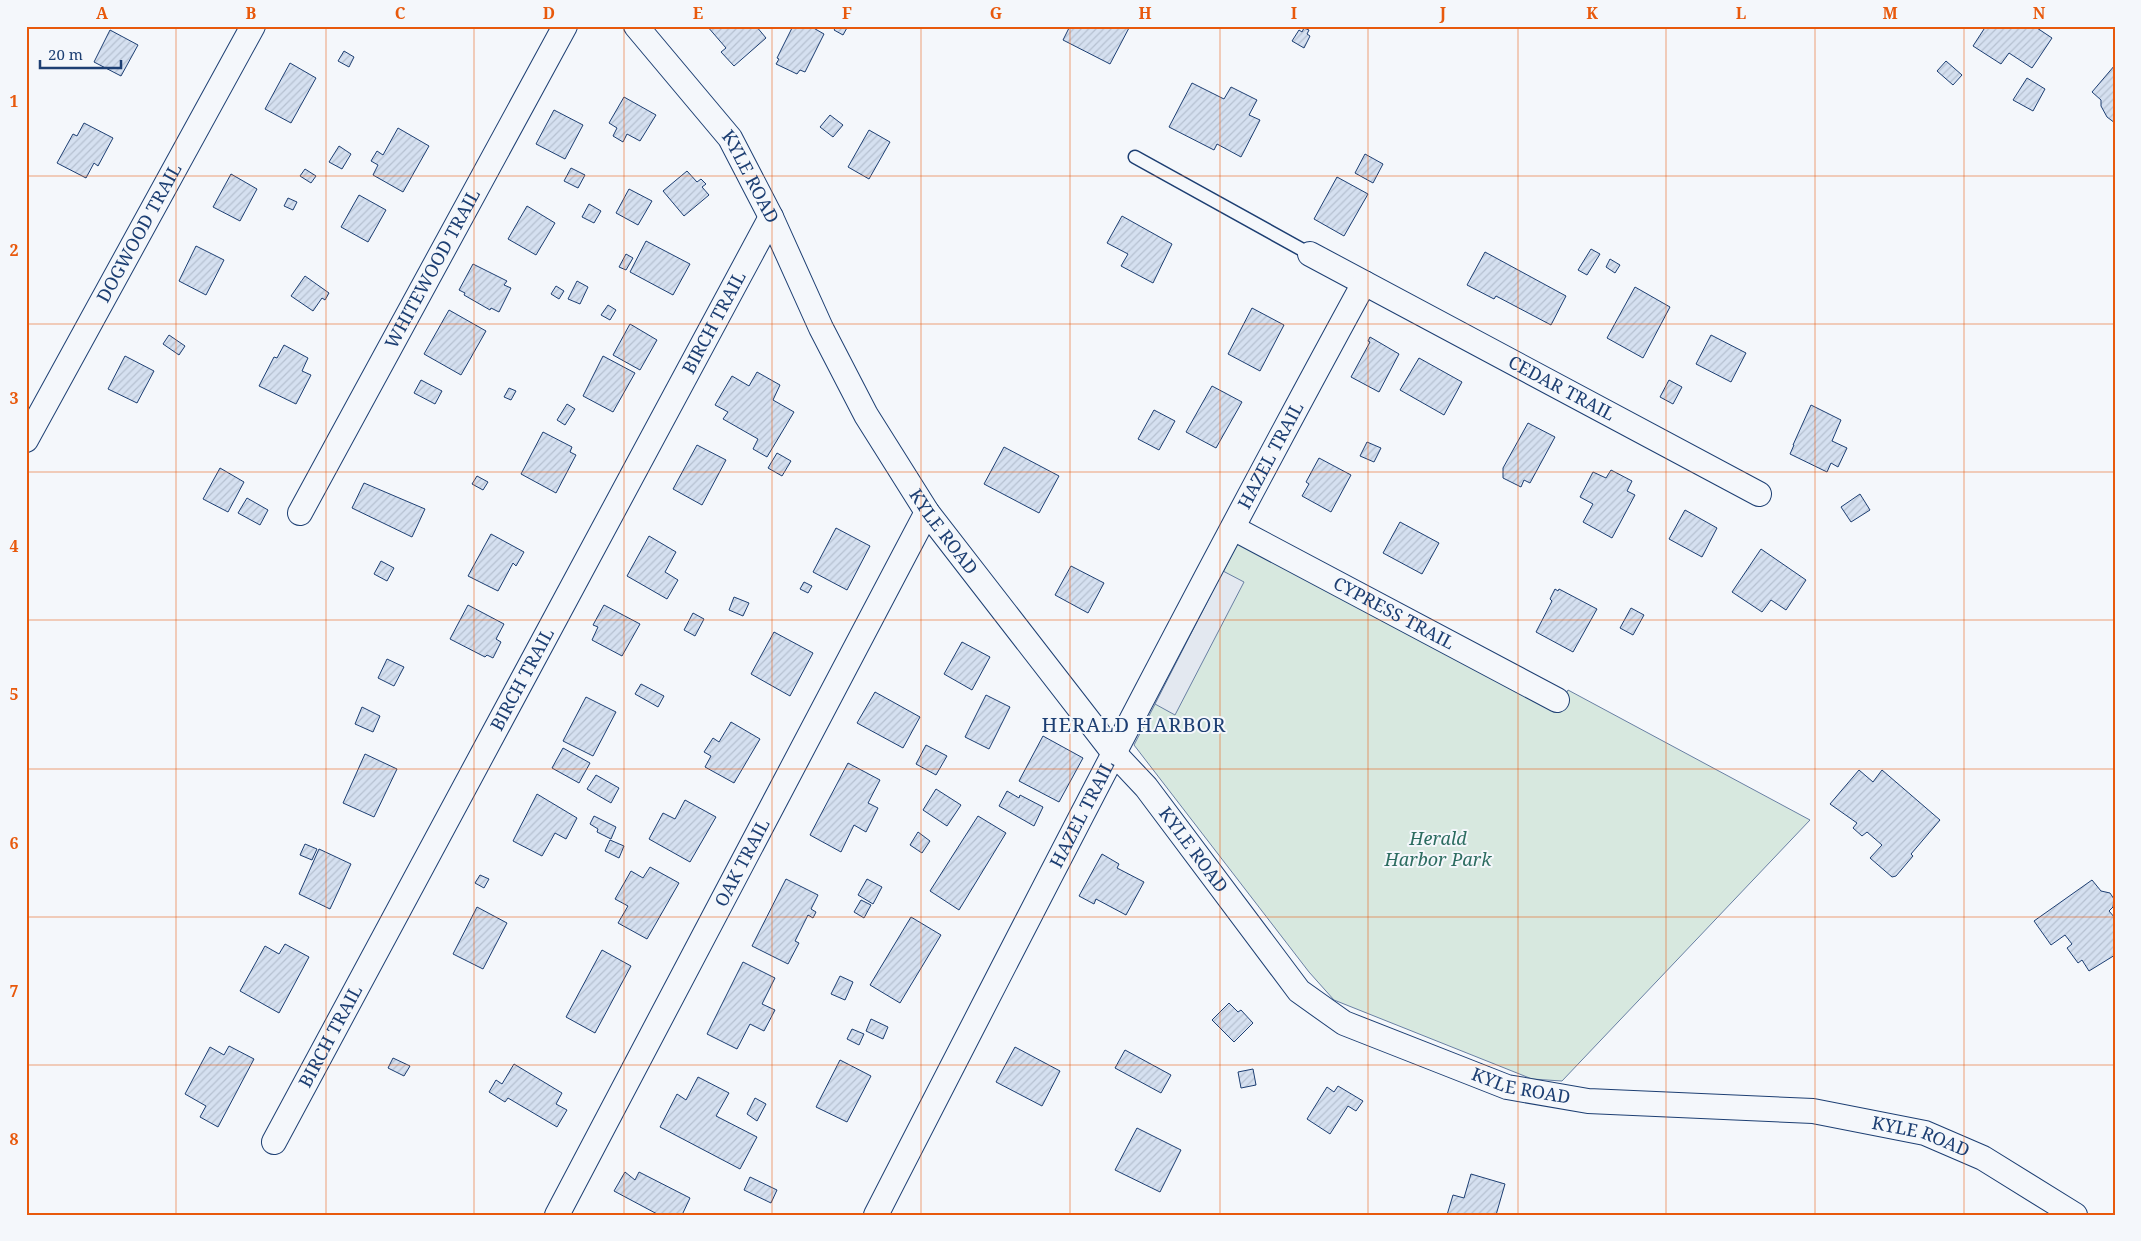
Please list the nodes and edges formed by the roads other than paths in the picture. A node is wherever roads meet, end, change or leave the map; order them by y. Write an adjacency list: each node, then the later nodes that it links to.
1 (253, 26): 8 (street, DOGWOOD TRAIL)
2 (565, 26): 11 (street, WHITEWOOD TRAIL)
3 (636, 26): 5 (street, KYLE ROAD)
4 (1135, 157): 6 (lane)
5 (771, 217): 10 (street, KYLE ROAD); 15 (street, BIRCH TRAIL)
6 (1310, 254): 7 (street, CEDAR TRAIL)
7 (1364, 283): 9 (street, CEDAR TRAIL); 12 (street, HAZEL TRAIL)
8 (26, 440)
9 (1759, 494)
10 (927, 512): 14 (street, KYLE ROAD); 16 (street, OAK TRAIL)
11 (300, 513)
12 (1233, 528): 13 (street, CYPRESS TRAIL); 14 (street, HAZEL TRAIL)
13 (1557, 700)
14 (1113, 752): 17 (street, HAZEL TRAIL); 18 (street, KYLE ROAD)
15 (274, 1142)
16 (557, 1215)
17 (876, 1215)
18 (2075, 1215)

